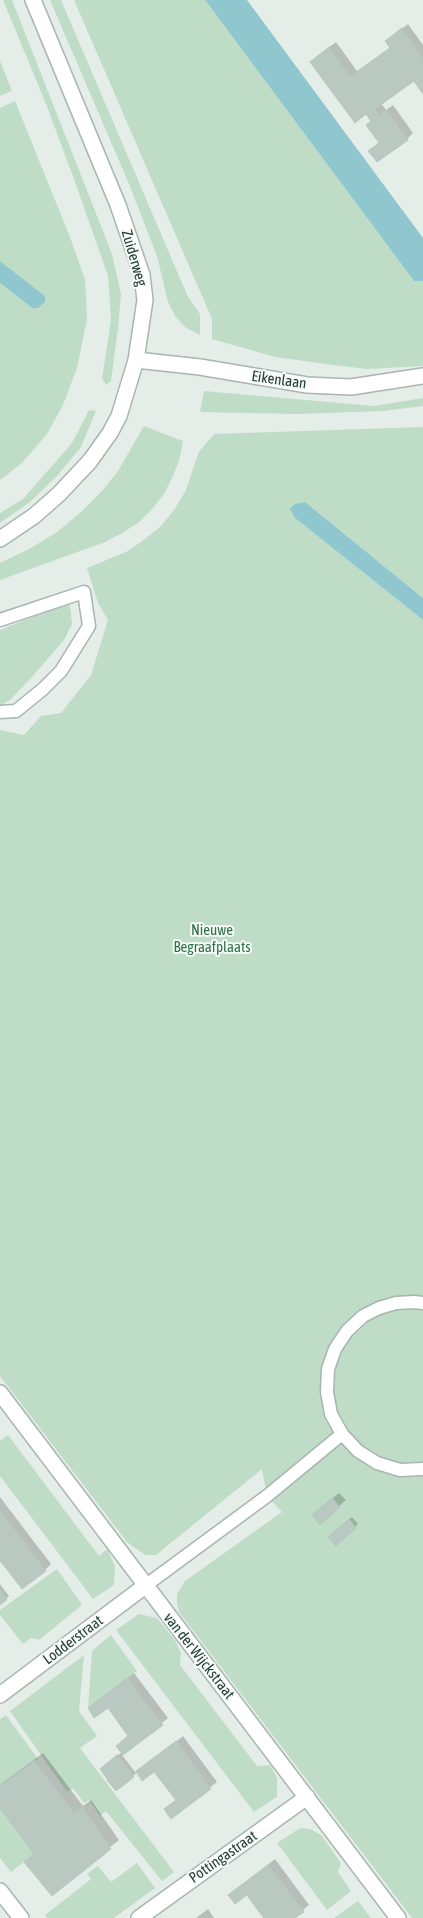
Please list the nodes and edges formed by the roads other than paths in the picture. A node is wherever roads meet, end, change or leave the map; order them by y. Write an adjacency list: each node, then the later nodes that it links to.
1 (33, 0): 2 (street, Zuiderweg)
2 (136, 360): 3 (street, Eikenlaan); 4 (street, Zuiderweg)
3 (423, 376)
4 (0, 540)
5 (0, 620): 6 (lane)
6 (0, 712)
7 (423, 1303): 9 (lane)
8 (0, 1393): 11 (street, van der Wijckstraat)
9 (342, 1434): 10 (lane); 11 (lane)
10 (423, 1469)
11 (145, 1586): 12 (street, Lodderstraat); 13 (street, van der Wijckstraat)
12 (0, 1695)
13 (307, 1797): 16 (street, Pottingastraat); 17 (street, van der Wijckstraat)
14 (0, 1891): 15 (street)
15 (21, 1918)
16 (139, 1918)
17 (398, 1918)

